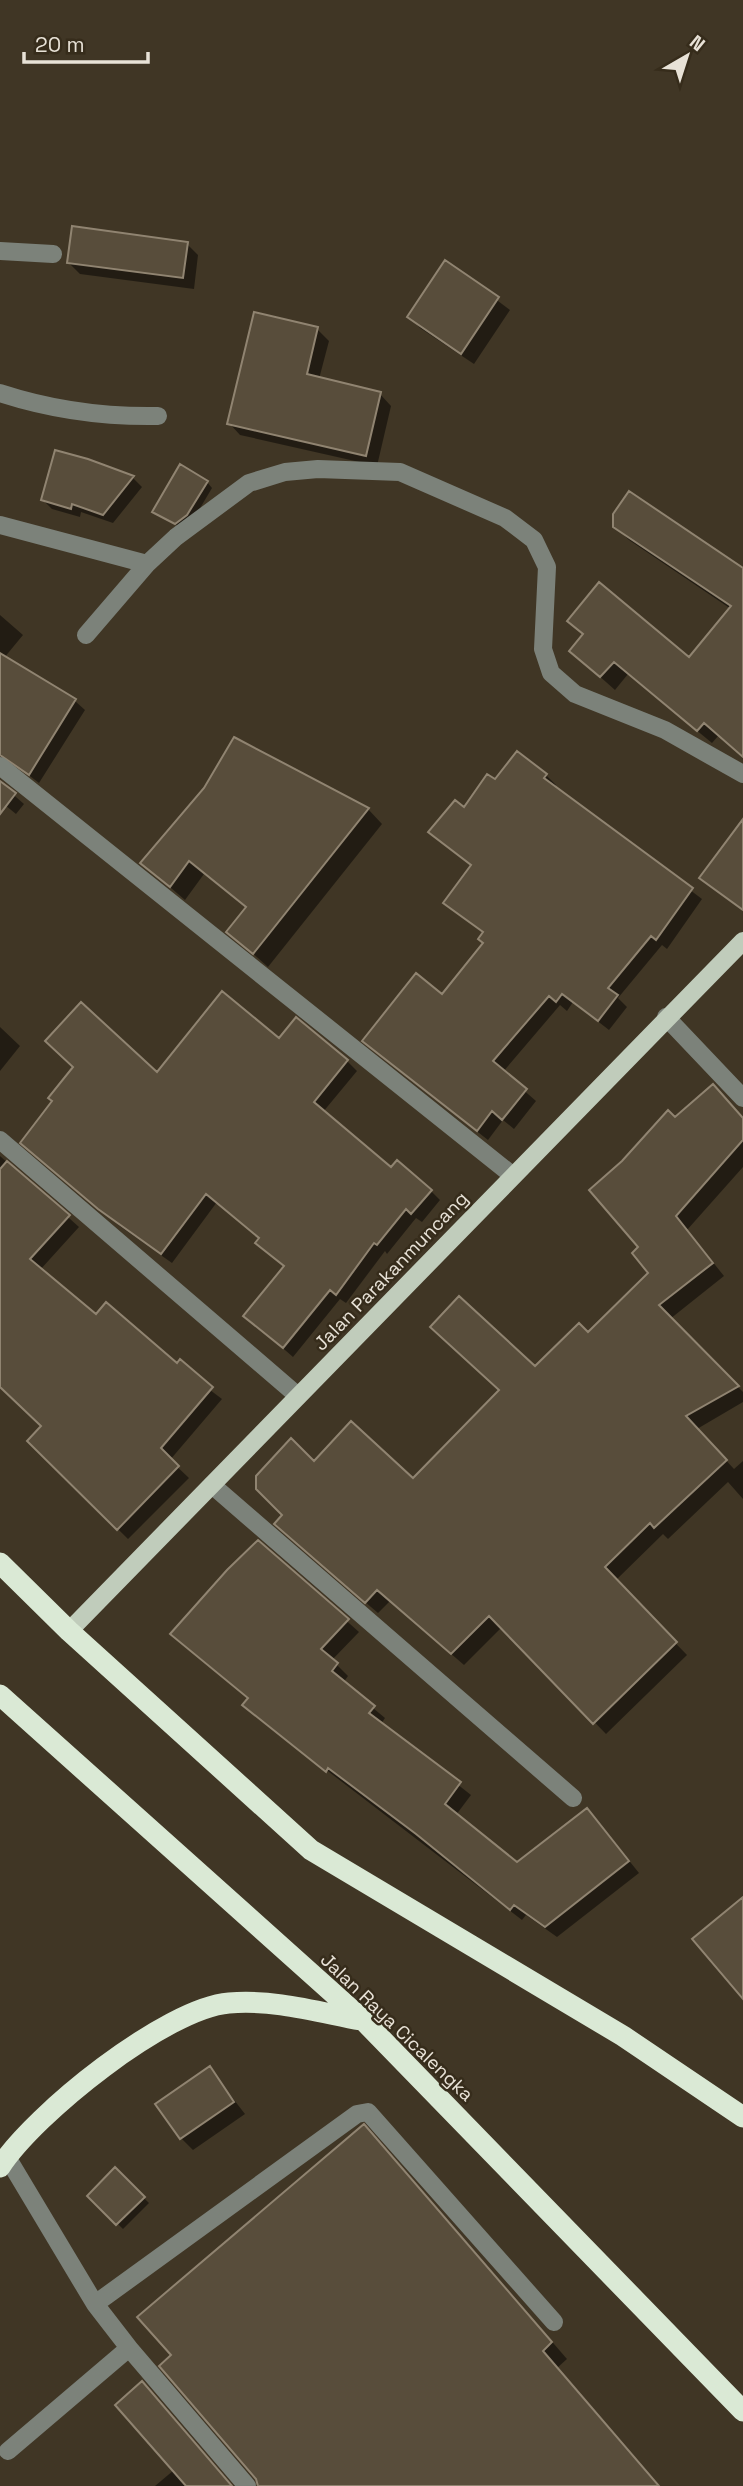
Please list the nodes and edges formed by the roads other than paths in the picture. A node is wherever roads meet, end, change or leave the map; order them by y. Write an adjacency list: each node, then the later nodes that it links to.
1 (0, 251): 2 (street)
2 (52, 254)
3 (0, 393): 4 (street)
4 (158, 416)
5 (0, 525): 6 (street)
6 (147, 564): 7 (street); 9 (street)
7 (86, 635)
8 (0, 766): 14 (street)
9 (743, 774)
10 (743, 941): 11 (main road, Jalan Parakanmuncang)
11 (666, 1017): 12 (street); 14 (main road, Jalan Parakanmuncang)
12 (743, 1098)
13 (0, 1140): 15 (street)
14 (512, 1175): 15 (main road, Jalan Parakanmuncang)
15 (298, 1396): 16 (main road, Jalan Parakanmuncang)
16 (212, 1485): 18 (main road, Jalan Parakanmuncang); 20 (street)
17 (0, 1563): 18 (highway)
18 (69, 1631): 22 (highway)
19 (0, 1695): 21 (highway, Jalan Raya Cicalengka)
20 (573, 1798)
21 (363, 2020): 23 (highway); 27 (highway, Jalan Raya Cicalengka)
22 (743, 2117)
23 (3, 2162): 24 (street)
24 (95, 2304): 25 (street); 26 (street)
25 (554, 2322)
26 (129, 2348): 28 (street); 29 (street)
27 (743, 2411)
28 (8, 2451)
29 (247, 2486)

